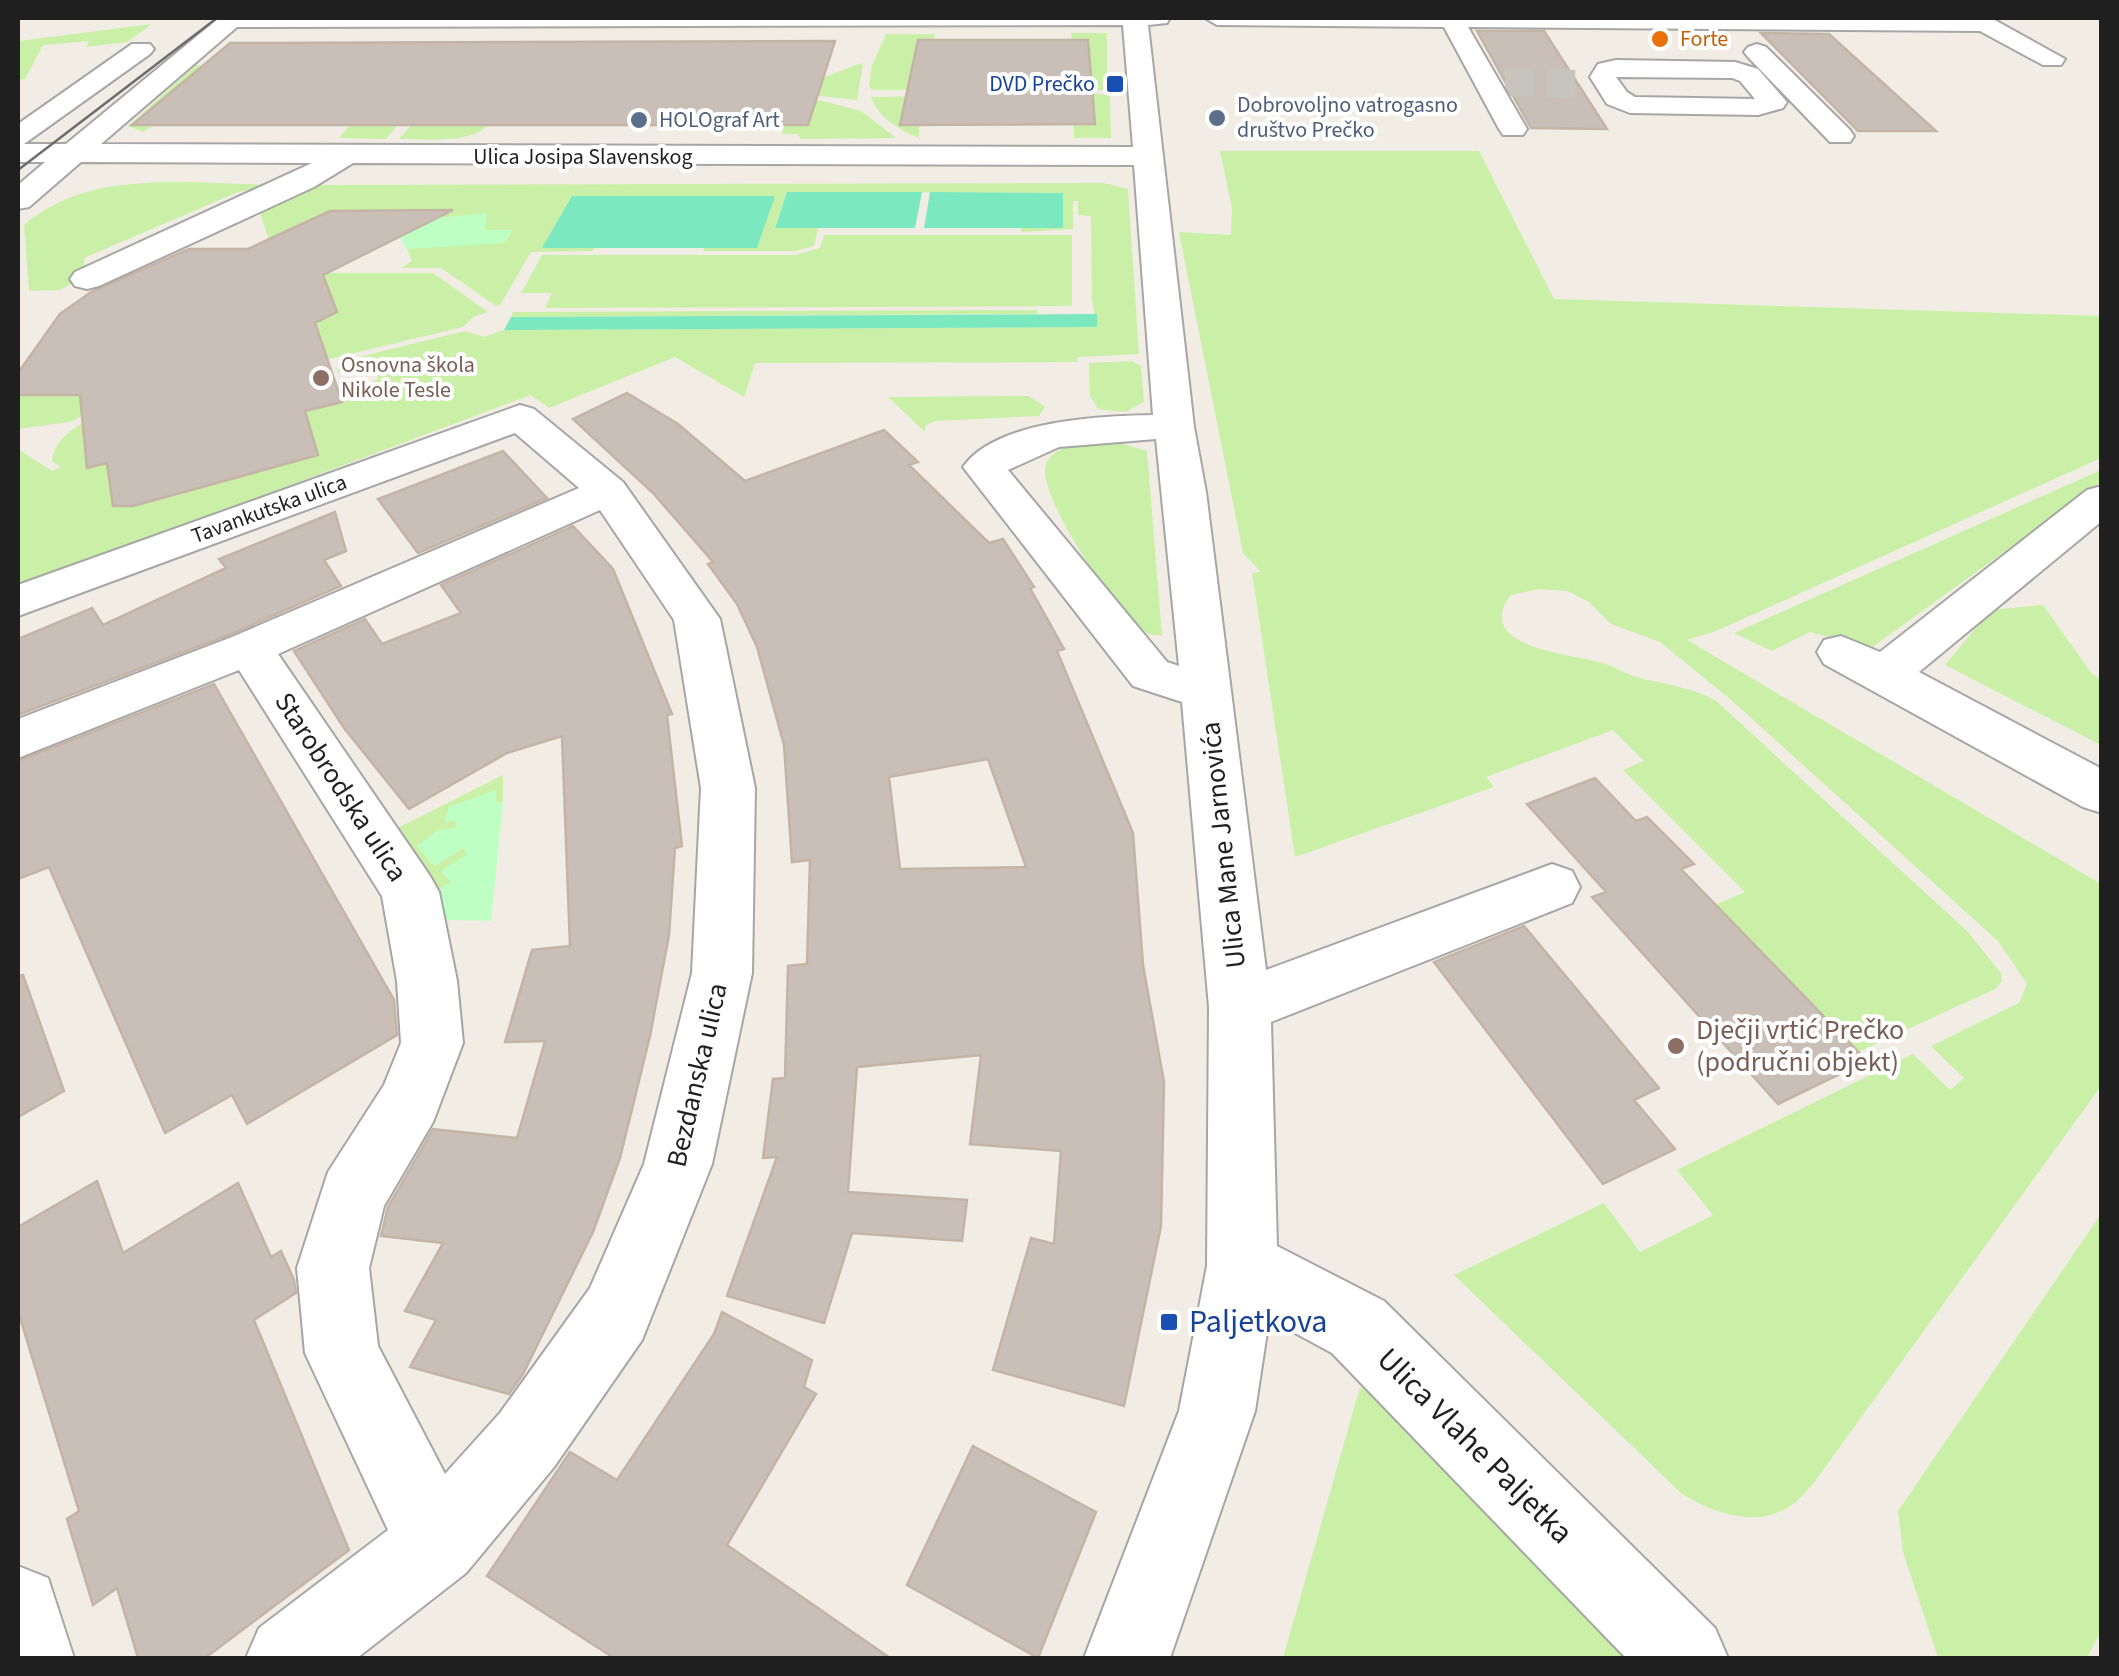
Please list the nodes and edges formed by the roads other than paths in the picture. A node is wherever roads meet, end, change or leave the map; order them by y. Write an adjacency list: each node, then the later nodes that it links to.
1 (1135, 18): 2 (street); 4 (street); 19 (street, Ulica Mane Jarnovića)
2 (1158, 18)
3 (1218, 18): 5 (street)
4 (232, 19): 15 (street)
5 (1452, 20): 7 (street); 12 (street)
6 (1979, 21): 7 (street); 9 (street)
7 (1727, 22): 14 (street)
8 (156, 38): 13 (street)
9 (2052, 59)
10 (1592, 84): 10 (street); 11 (street)
11 (1722, 86)
12 (1513, 129)
13 (18, 136)
14 (1840, 136)
15 (71, 153): 16 (street, Ulica Josipa Slavenskog); 17 (street, Ulica Josipa Slavenskog); 20 (street)
16 (18, 154)
17 (253, 155): 18 (street, Ulica Josipa Slavenskog); 21 (street)
18 (344, 156): 19 (street, Ulica Josipa Slavenskog); 22 (street)
19 (1148, 160): 24 (street, Ulica Mane Jarnovića)
20 (18, 200)
21 (18, 209)
22 (87, 278)
23 (520, 417): 25 (street, Bezdanska ulica); 27 (street, Tavankutska ulica)
24 (1174, 427): 29 (street, Ulica Mane Jarnovića); 29 (street)
25 (608, 491): 28 (street); 35 (street, Bezdanska ulica)
26 (2102, 499): 31 (street)
27 (18, 600)
28 (250, 648): 30 (street); 35 (street, Starobrodska ulica)
29 (1207, 692): 33 (street, Ulica Mane Jarnovića)
30 (18, 740)
31 (2102, 792)
32 (1552, 887): 33 (street)
33 (1240, 1008): 34 (street, Ulica Mane Jarnovića)
34 (1242, 1266): 39 (street, Ulica Mane Jarnovića); 40 (street, Ulica Vlahe Paljetka)
35 (437, 1544): 38 (street, Bezdanska ulica)
36 (18, 1608): 37 (street)
37 (31, 1658)
38 (288, 1658)
39 (1128, 1658)
40 (1685, 1658)

